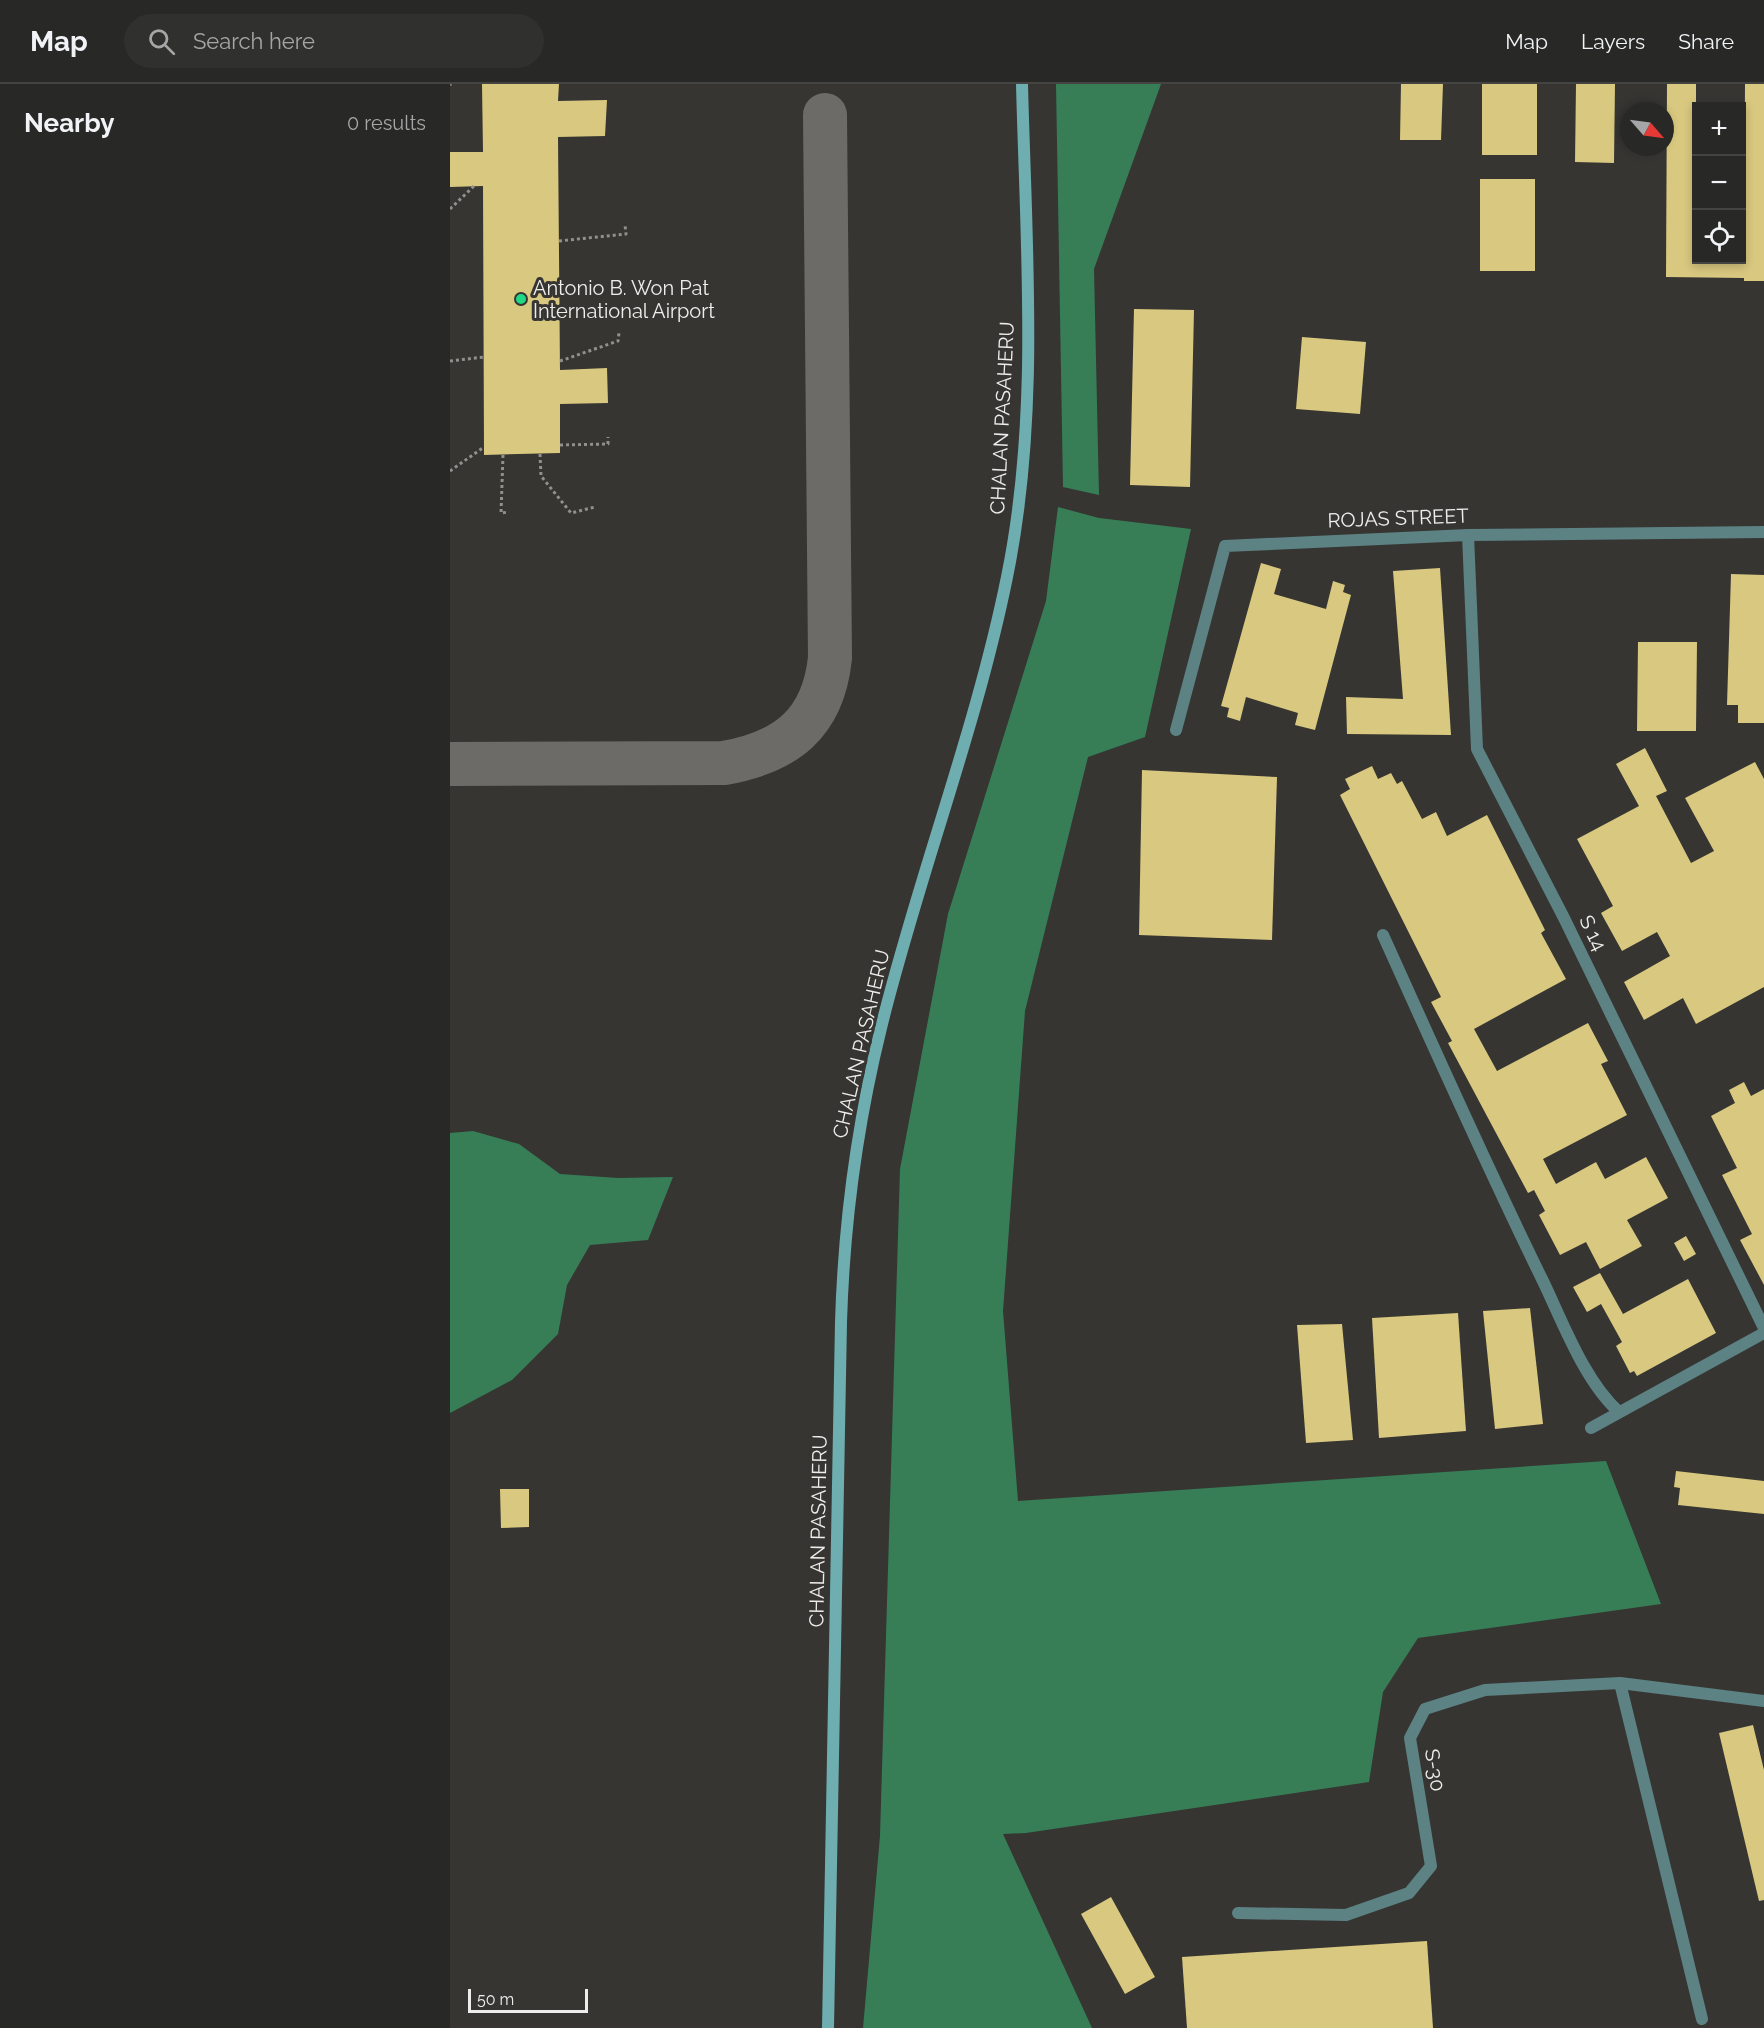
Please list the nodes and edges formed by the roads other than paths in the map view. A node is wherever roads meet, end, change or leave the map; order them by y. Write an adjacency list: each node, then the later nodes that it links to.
1 (1022, 84): 14 (main road, CHALAN PASAHERU)
2 (1764, 532): 3 (street, ROJAS STREET)
3 (1468, 535): 4 (street, ROJAS STREET); 6 (street, S 14)
4 (1176, 730)
5 (1383, 935): 8 (street)
6 (1764, 1328)
7 (1764, 1334): 8 (street)
8 (1619, 1412): 9 (street)
9 (1591, 1428)
10 (1620, 1683): 11 (street, S-30); 12 (street, S-30); 13 (street)
11 (1764, 1701)
12 (1238, 1913)
13 (1702, 2019)
14 (828, 2028)

